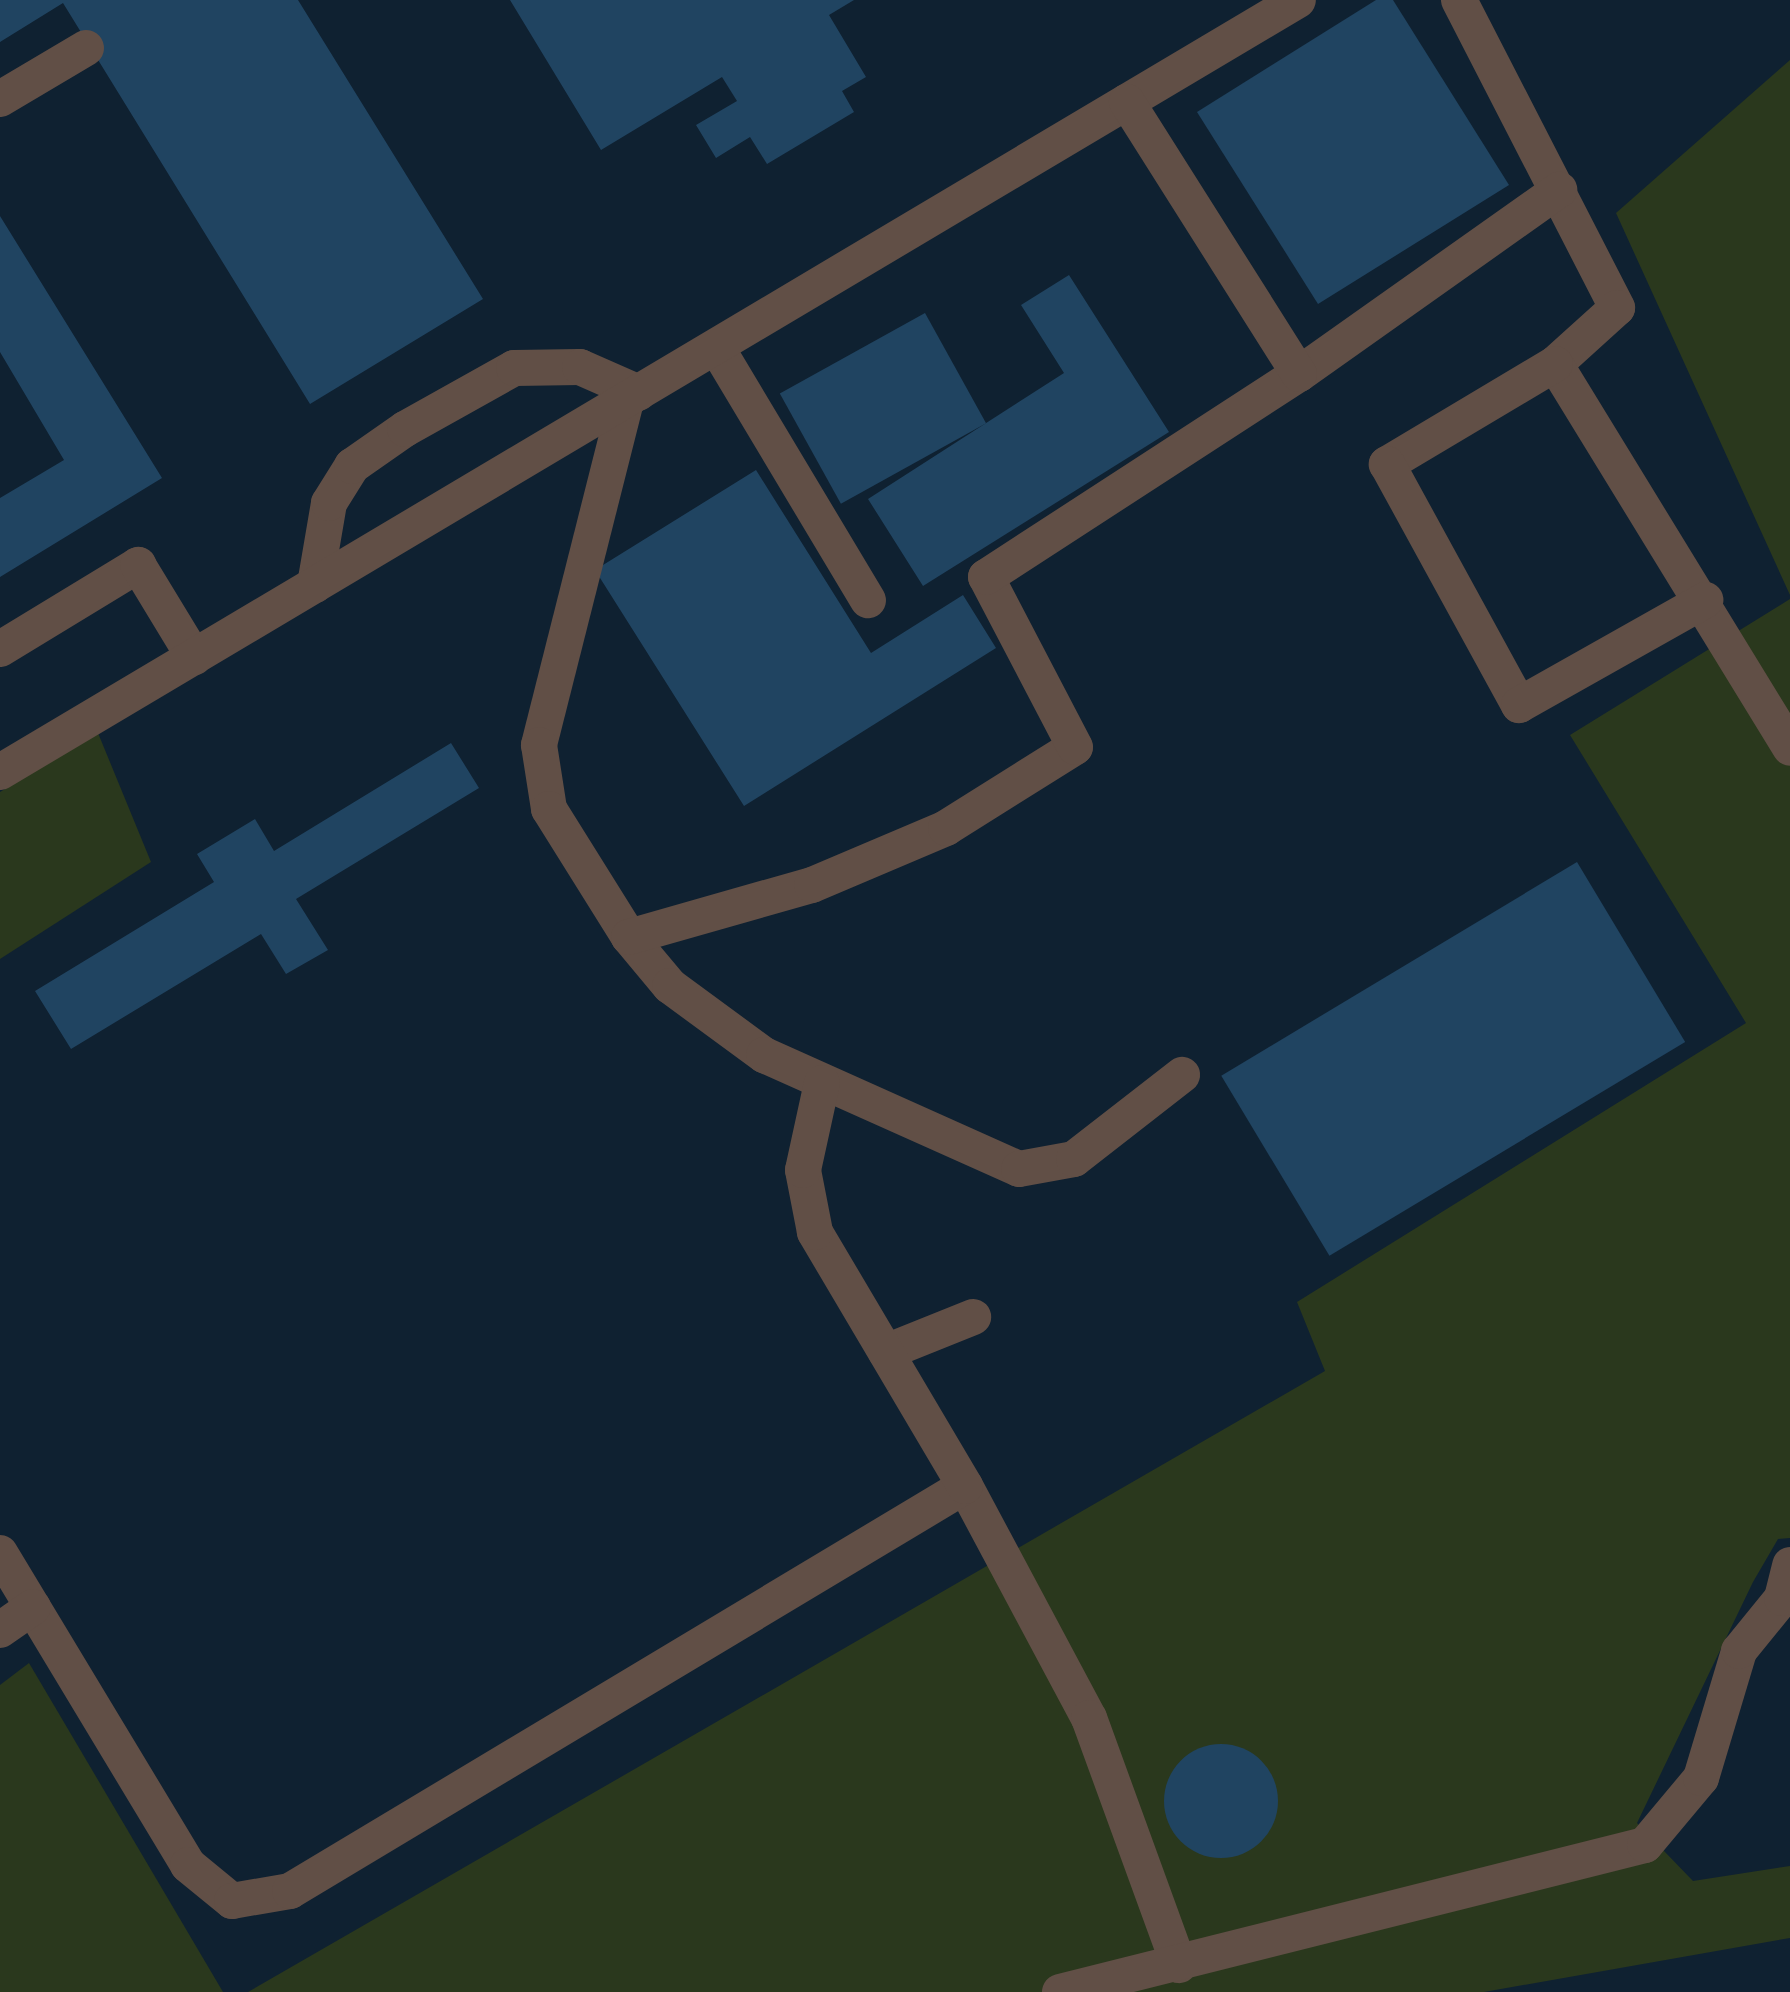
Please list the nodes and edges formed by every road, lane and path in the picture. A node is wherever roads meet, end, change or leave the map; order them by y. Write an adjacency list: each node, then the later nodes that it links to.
1 (1298, 0): 5 (lane)
2 (1460, 0): 6 (lane)
3 (86, 47): 4 (lane)
4 (0, 99)
5 (1127, 102): 7 (lane); 9 (lane)
6 (1558, 190): 8 (lane); 9 (lane)
7 (717, 348): 10 (lane); 12 (lane)
8 (1555, 364): 13 (lane); 13 (lane)
9 (1299, 374): 18 (lane)
10 (632, 397): 11 (lane); 11 (lane); 18 (lane)
11 (316, 585): 15 (lane)
12 (868, 600)
13 (1706, 600): 16 (lane)
14 (0, 649): 15 (lane)
15 (194, 657): 17 (lane)
16 (1790, 748)
17 (0, 772)
18 (629, 937): 20 (lane)
19 (1182, 1076): 20 (lane)
20 (822, 1083): 22 (lane)
21 (973, 1317): 22 (lane)
22 (886, 1352): 23 (lane)
23 (965, 1486): 26 (lane); 28 (lane)
24 (0, 1552): 26 (lane)
25 (1787, 1589): 28 (lane)
26 (33, 1607): 27 (lane)
27 (0, 1630)
28 (1179, 1965): 29 (lane)
29 (1060, 1992)

